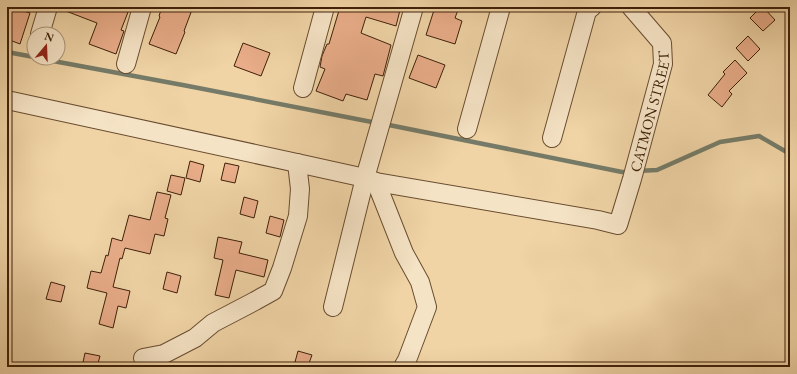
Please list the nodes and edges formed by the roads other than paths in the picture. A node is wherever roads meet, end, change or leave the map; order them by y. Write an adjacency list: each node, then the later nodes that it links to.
1 (48, 7): 8 (street)
2 (142, 7): 9 (street)
3 (325, 7): 10 (street)
4 (414, 7): 15 (street)
5 (501, 7): 12 (street)
6 (592, 7): 13 (street)
7 (631, 7): 15 (street, CATMON STREET)
8 (42, 26)
9 (126, 64)
10 (303, 88)
11 (7, 100): 14 (street)
12 (467, 129)
13 (552, 138)
14 (297, 163): 15 (street); 17 (street)
15 (370, 180): 16 (street); 18 (street)
16 (333, 307)
17 (143, 358)
18 (403, 367)

